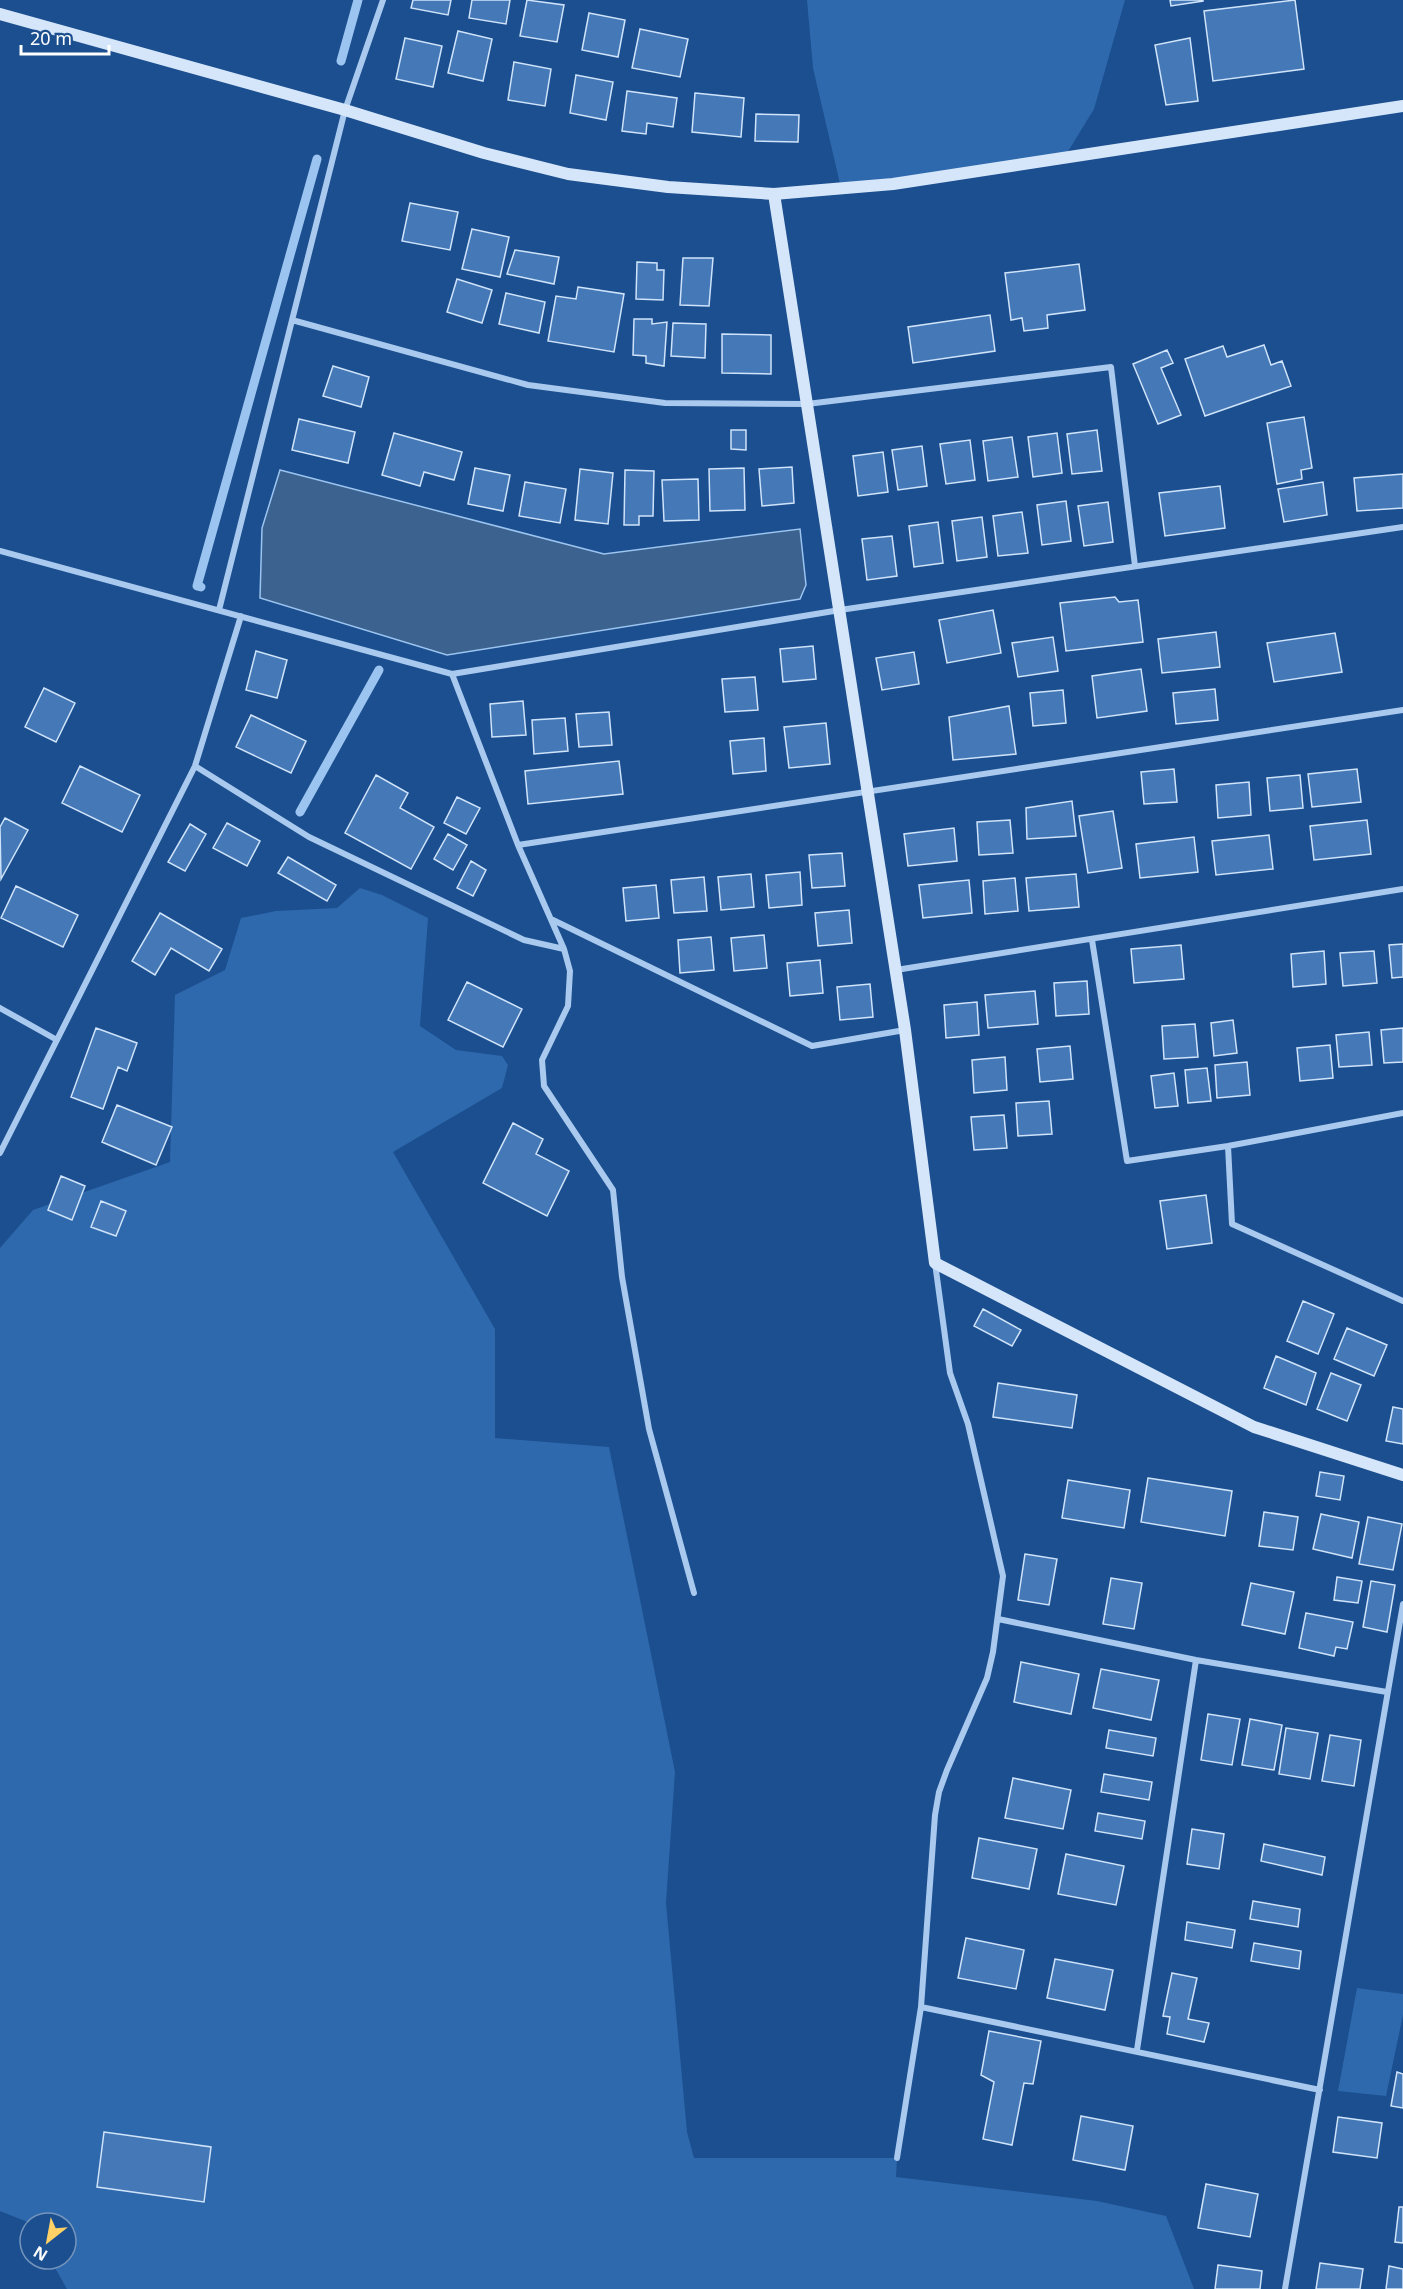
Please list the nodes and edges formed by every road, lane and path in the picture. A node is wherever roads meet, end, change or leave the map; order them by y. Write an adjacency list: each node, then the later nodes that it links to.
1 (383, 0): 4 (street)
2 (0, 14): 4 (street)
3 (1403, 106): 5 (street)
4 (345, 110): 5 (street); 6 (street)
5 (774, 194): 7 (street)
6 (292, 320): 7 (street); 11 (street)
7 (807, 404): 10 (street); 12 (street)
8 (1403, 527): 10 (street)
9 (0, 551): 11 (street)
10 (1135, 566): 12 (street)
11 (219, 610): 13 (street)
12 (840, 610): 14 (street); 17 (street)
13 (241, 616): 14 (street); 16 (street)
14 (452, 674): 18 (street)
15 (1403, 710): 17 (street)
16 (195, 766): 22 (street); 26 (street)
17 (867, 792): 18 (street); 23 (street)
18 (518, 845): 20 (street)
19 (1403, 890): 21 (street)
20 (553, 920): 22 (street); 25 (street)
21 (1092, 940): 23 (street); 28 (street)
22 (564, 949): 33 (street)
23 (896, 970): 25 (street)
24 (0, 1008): 26 (street)
25 (905, 1030): 30 (street)
26 (57, 1040): 29 (street)
27 (1403, 1113): 28 (street)
28 (1228, 1146): 31 (street)
29 (0, 1153)
30 (935, 1263): 32 (street); 35 (street)
31 (1403, 1301)
32 (1403, 1475)
33 (694, 1593)
34 (1403, 1605): 37 (street)
35 (998, 1619): 36 (street); 38 (street)
36 (1196, 1659): 37 (street); 39 (street)
37 (1387, 1692): 40 (street)
38 (921, 2007): 39 (street); 41 (street)
39 (1137, 2050): 40 (street)
40 (1320, 2090): 42 (street)
41 (897, 2158)
42 (1285, 2289)

